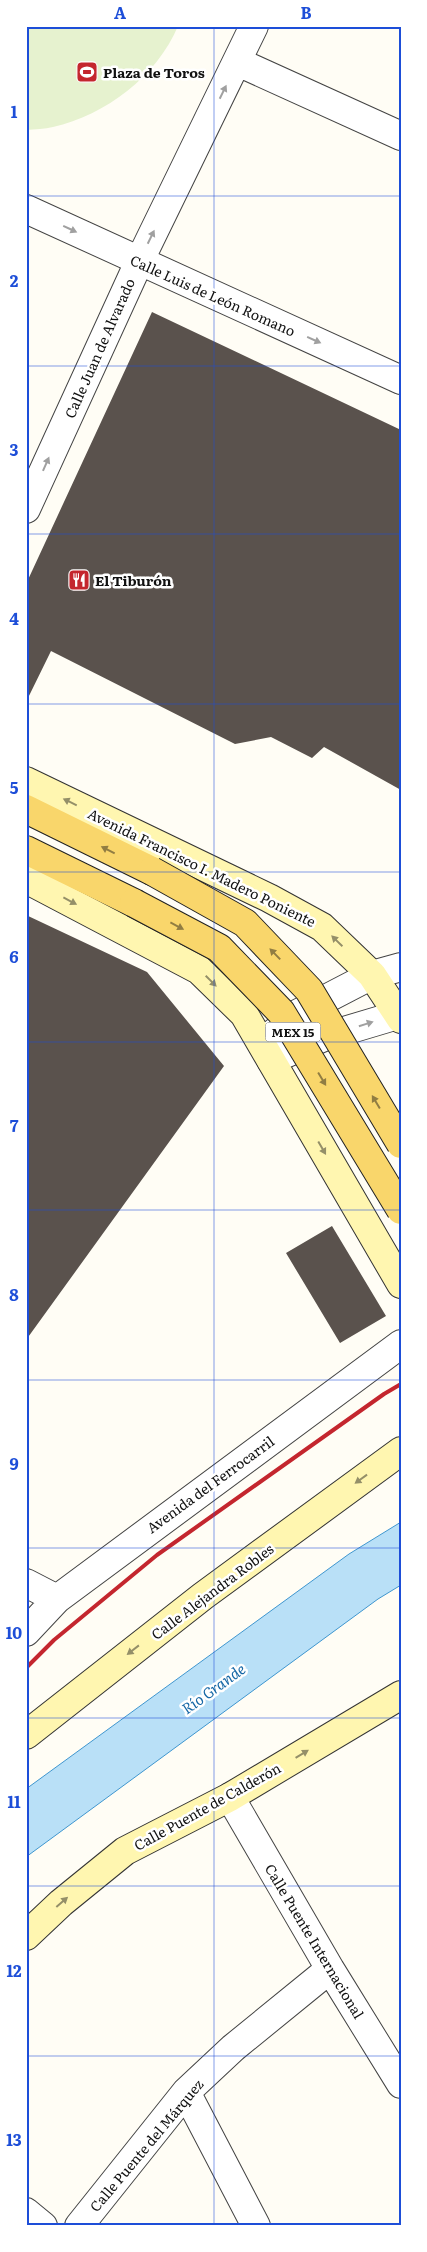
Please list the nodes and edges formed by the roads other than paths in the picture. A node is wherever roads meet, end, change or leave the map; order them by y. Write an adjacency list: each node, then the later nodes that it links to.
1 (254, 26): 2 (street, Calle Juan de Alvarado)
2 (238, 62): 3 (street); 5 (street, Calle Juan de Alvarado, one-way to 2)
3 (401, 136)
4 (26, 209): 5 (street, Calle Luis de León Romano, one-way to 5)
5 (139, 262): 6 (street, Calle Luis de León Romano, one-way to 6); 7 (street, Calle Juan de Alvarado, one-way to 5)
6 (401, 380)
7 (26, 509)
8 (26, 781): 13 (main road, Avenida Francisco I. Madero Poniente, one-way to 8)
9 (26, 809): 16 (main road, Avenida Francisco I. Madero Poniente / MEX 15, one-way to 9, bridge)
10 (26, 850): 17 (main road, MEX 15, one-way to 17, bridge)
11 (26, 879): 15 (main road, one-way to 15)
12 (401, 967): 13 (street)
13 (372, 975): 14 (main road, Avenida Francisco I. Madero Poniente); 15 (street)
14 (400, 1016): 15 (street, one-way to 14)
15 (267, 1052): 18 (main road, one-way to 18)
16 (401, 1144)
17 (401, 1210)
18 (401, 1284)
19 (401, 1344): 22 (street, Avenida del Ferrocarril)
20 (401, 1451): 25 (main road, Calle Alejandra Robles, one-way to 25)
21 (26, 1582): 22 (street)
22 (57, 1599): 23 (street, Avenida del Ferrocarril)
23 (26, 1632)
24 (401, 1695): 26 (main road, Calle Puente de Calderón, one-way to 24)
25 (26, 1735)
26 (230, 1797): 27 (main road, Calle Puente de Calderón, one-way to 26); 28 (street, Calle Puente Internacional)
27 (26, 1936)
28 (330, 1969): 29 (street, Calle Puente Internacional); 30 (street, Calle Puente del Márquez)
29 (401, 2084)
30 (186, 2092): 33 (street, Calle Puente del Márquez); 34 (street)
31 (26, 2212): 32 (street)
32 (44, 2226)
33 (79, 2226)
34 (256, 2226)

